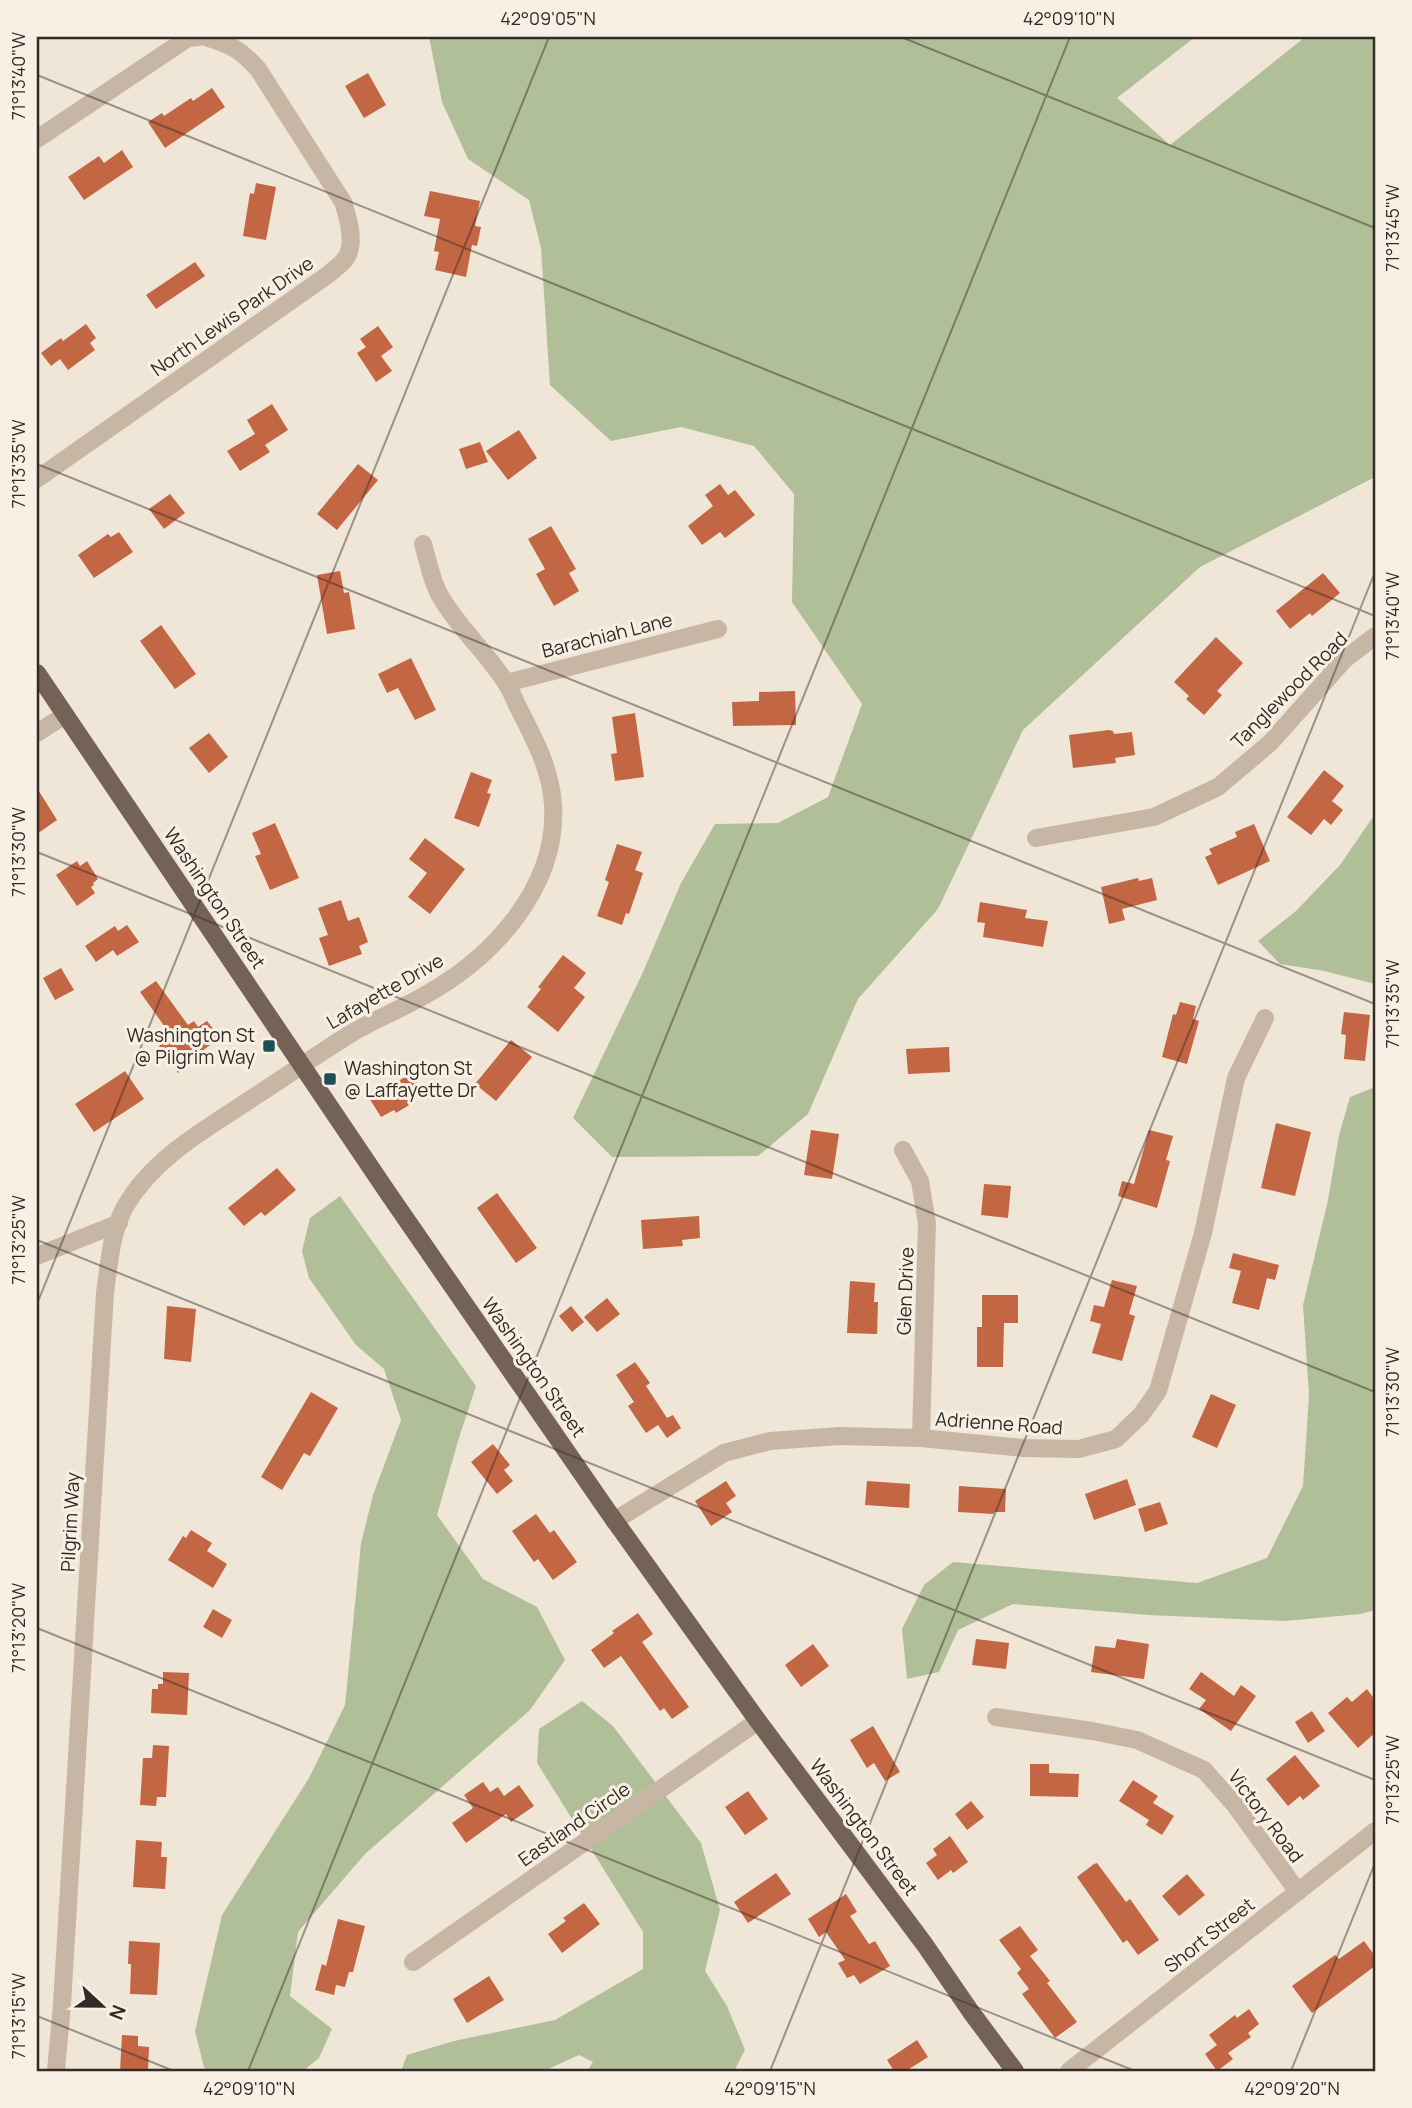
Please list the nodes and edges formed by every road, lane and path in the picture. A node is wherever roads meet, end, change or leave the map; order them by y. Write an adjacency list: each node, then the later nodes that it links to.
1 (199, 37): 3 (street)
2 (206, 37): 4 (street, North Lewis Park Drive)
3 (37, 139)
4 (37, 479)
5 (423, 544): 9 (street, Lafayette Drive)
6 (718, 629): 9 (street, Barachiah Lane)
7 (1375, 636): 12 (street, Tanglewood Road)
8 (37, 673): 10 (main road, Washington Street)
9 (506, 683): 14 (street, Lafayette Drive)
10 (65, 715): 11 (street); 14 (main road, Washington Street)
11 (37, 733)
12 (1036, 838)
13 (1265, 1018): 18 (street, Adrienne Road)
14 (302, 1065): 16 (street, Pilgrim Way); 19 (main road, Washington Street)
15 (903, 1150): 18 (street, Glen Drive)
16 (119, 1223): 17 (street); 25 (street, Pilgrim Way)
17 (37, 1256)
18 (921, 1438): 19 (street, Adrienne Road)
19 (614, 1521): 21 (main road, Washington Street)
20 (996, 1717): 23 (street, Victory Road)
21 (758, 1721): 24 (street, Eastland Circle); 26 (main road, Washington Street)
22 (1375, 1831): 23 (street, Short Street)
23 (1298, 1892): 27 (street, Short Street)
24 (413, 1962)
25 (56, 2071)
26 (1015, 2071)
27 (1069, 2071)

